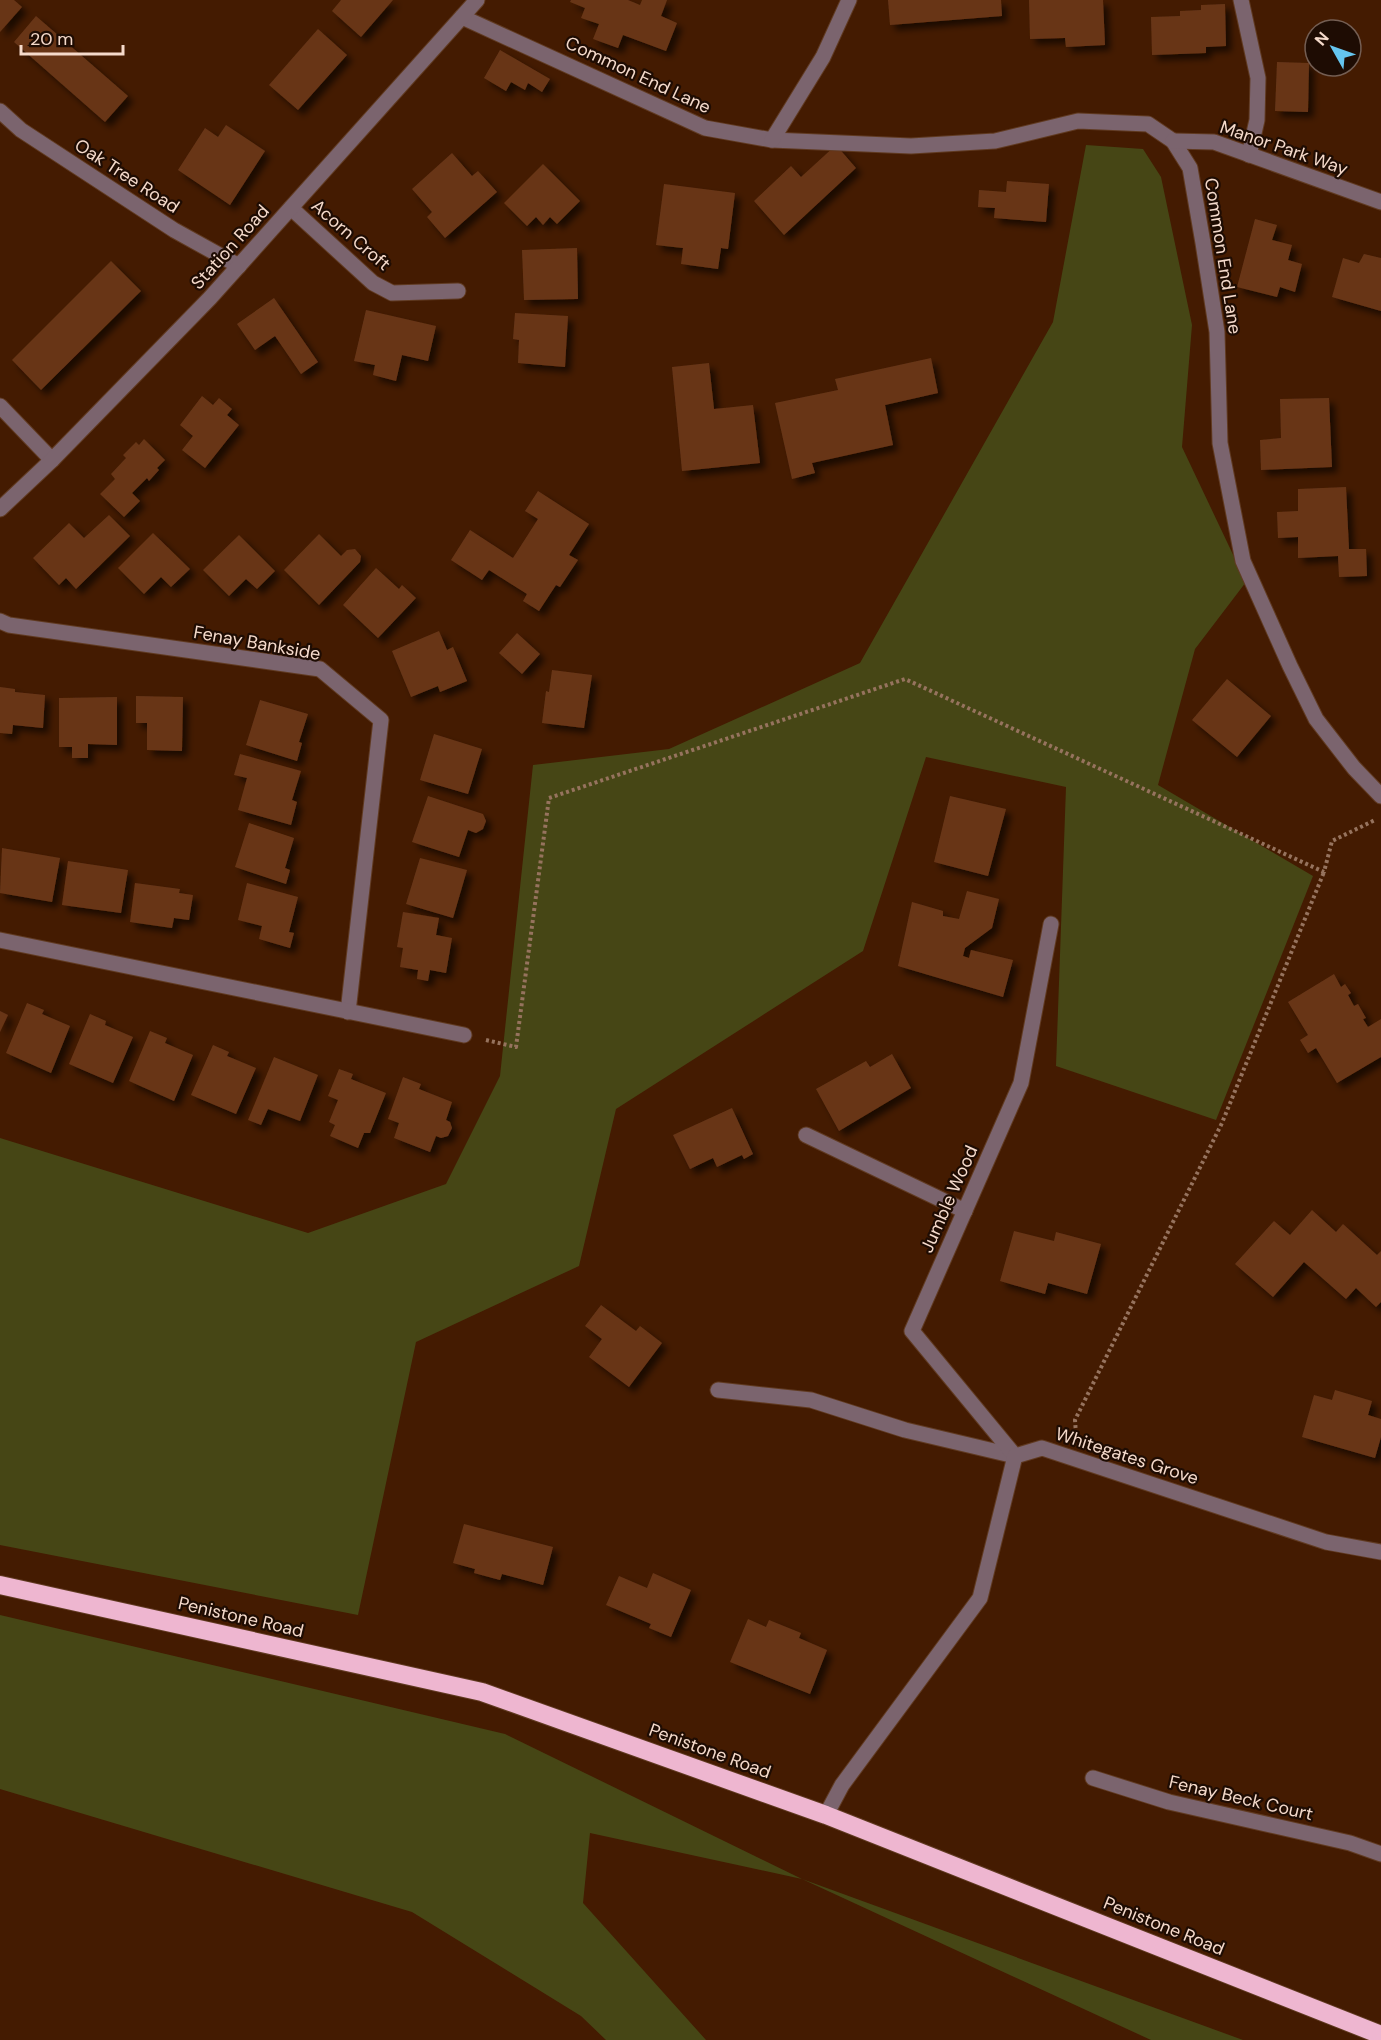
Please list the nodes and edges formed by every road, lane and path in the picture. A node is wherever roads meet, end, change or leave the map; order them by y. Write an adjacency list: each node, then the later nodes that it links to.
1 (477, 0): 4 (street, Station Road)
2 (849, 0): 6 (street)
3 (1240, 0): 8 (street)
4 (462, 17): 6 (street, Common End Lane); 10 (street, Station Road)
5 (0, 111): 11 (street, Oak Tree Road)
6 (772, 140): 7 (street, Common End Lane)
7 (1173, 141): 8 (street, Manor Park Way); 17 (street, Common End Lane)
8 (1249, 154): 9 (street, Manor Park Way)
9 (1381, 201)
10 (291, 208): 11 (street, Station Road); 12 (street, Acorn Croft)
11 (239, 266): 14 (street, Station Road)
12 (458, 291)
13 (0, 406): 14 (street)
14 (52, 460): 15 (street, Station Road)
15 (0, 509)
16 (0, 621): 22 (street, Fenay Bankside)
17 (1381, 796)
18 (1381, 817): 19 (path)
19 (1324, 872): 23 (path); 28 (path)
20 (1051, 924): 25 (street, Jumble Wood)
21 (0, 940): 22 (street)
22 (348, 1011): 23 (street)
23 (464, 1035)
24 (806, 1135): 25 (street)
25 (965, 1211): 27 (street, Jumble Wood)
26 (718, 1390): 27 (street)
27 (1015, 1456): 28 (street, Whitegates Grove); 32 (street)
28 (1078, 1459): 29 (street, Whitegates Grove)
29 (1381, 1552)
30 (0, 1585): 32 (highway, Penistone Road)
31 (1093, 1779): 33 (street, Fenay Beck Court)
32 (826, 1815): 34 (highway, Penistone Road)
33 (1381, 1854)
34 (1381, 2035)

